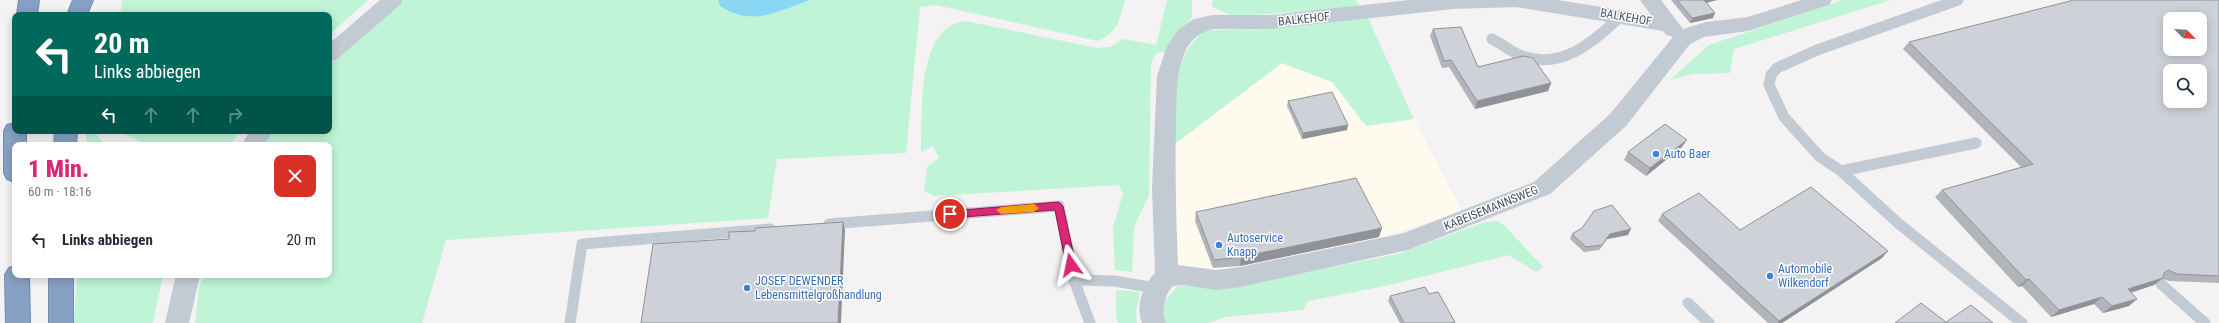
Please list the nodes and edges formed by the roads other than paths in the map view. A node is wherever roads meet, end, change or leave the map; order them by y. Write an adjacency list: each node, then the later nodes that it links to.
1 (29, 0): 8 (highway)
2 (72, 0): 9 (highway)
3 (83, 0): 10 (highway)
4 (393, 0): 14 (street)
5 (1650, 0): 12 (street)
6 (1822, 0): 12 (street, KABEISEMANNSWEG)
7 (1958, 0): 16 (lane)
8 (27, 12)
9 (72, 12)
10 (78, 12)
11 (1619, 18): 12 (street, BALKEHOF); 13 (lane); 23 (street, BALKEHOF)
12 (1676, 32): 23 (street, KABEISEMANNSWEG)
13 (1492, 39)
14 (332, 51)
15 (1976, 143): 16 (lane)
16 (1841, 171): 33 (lane)
17 (818, 225): 22 (lane)
18 (778, 228): 29 (lane)
19 (17, 278): 26 (highway)
20 (61, 278): 27 (highway)
21 (187, 278): 28 (street)
22 (1074, 280): 23 (lane); 30 (lane)
23 (1161, 282): 31 (street, BALKEHOF)
24 (2162, 284): 34 (lane)
25 (1688, 303): 32 (lane)
26 (18, 323)
27 (60, 323)
28 (177, 323)
29 (570, 323)
30 (1090, 323)
31 (1154, 323)
32 (1709, 323)
33 (2022, 323)
34 (2205, 323)

